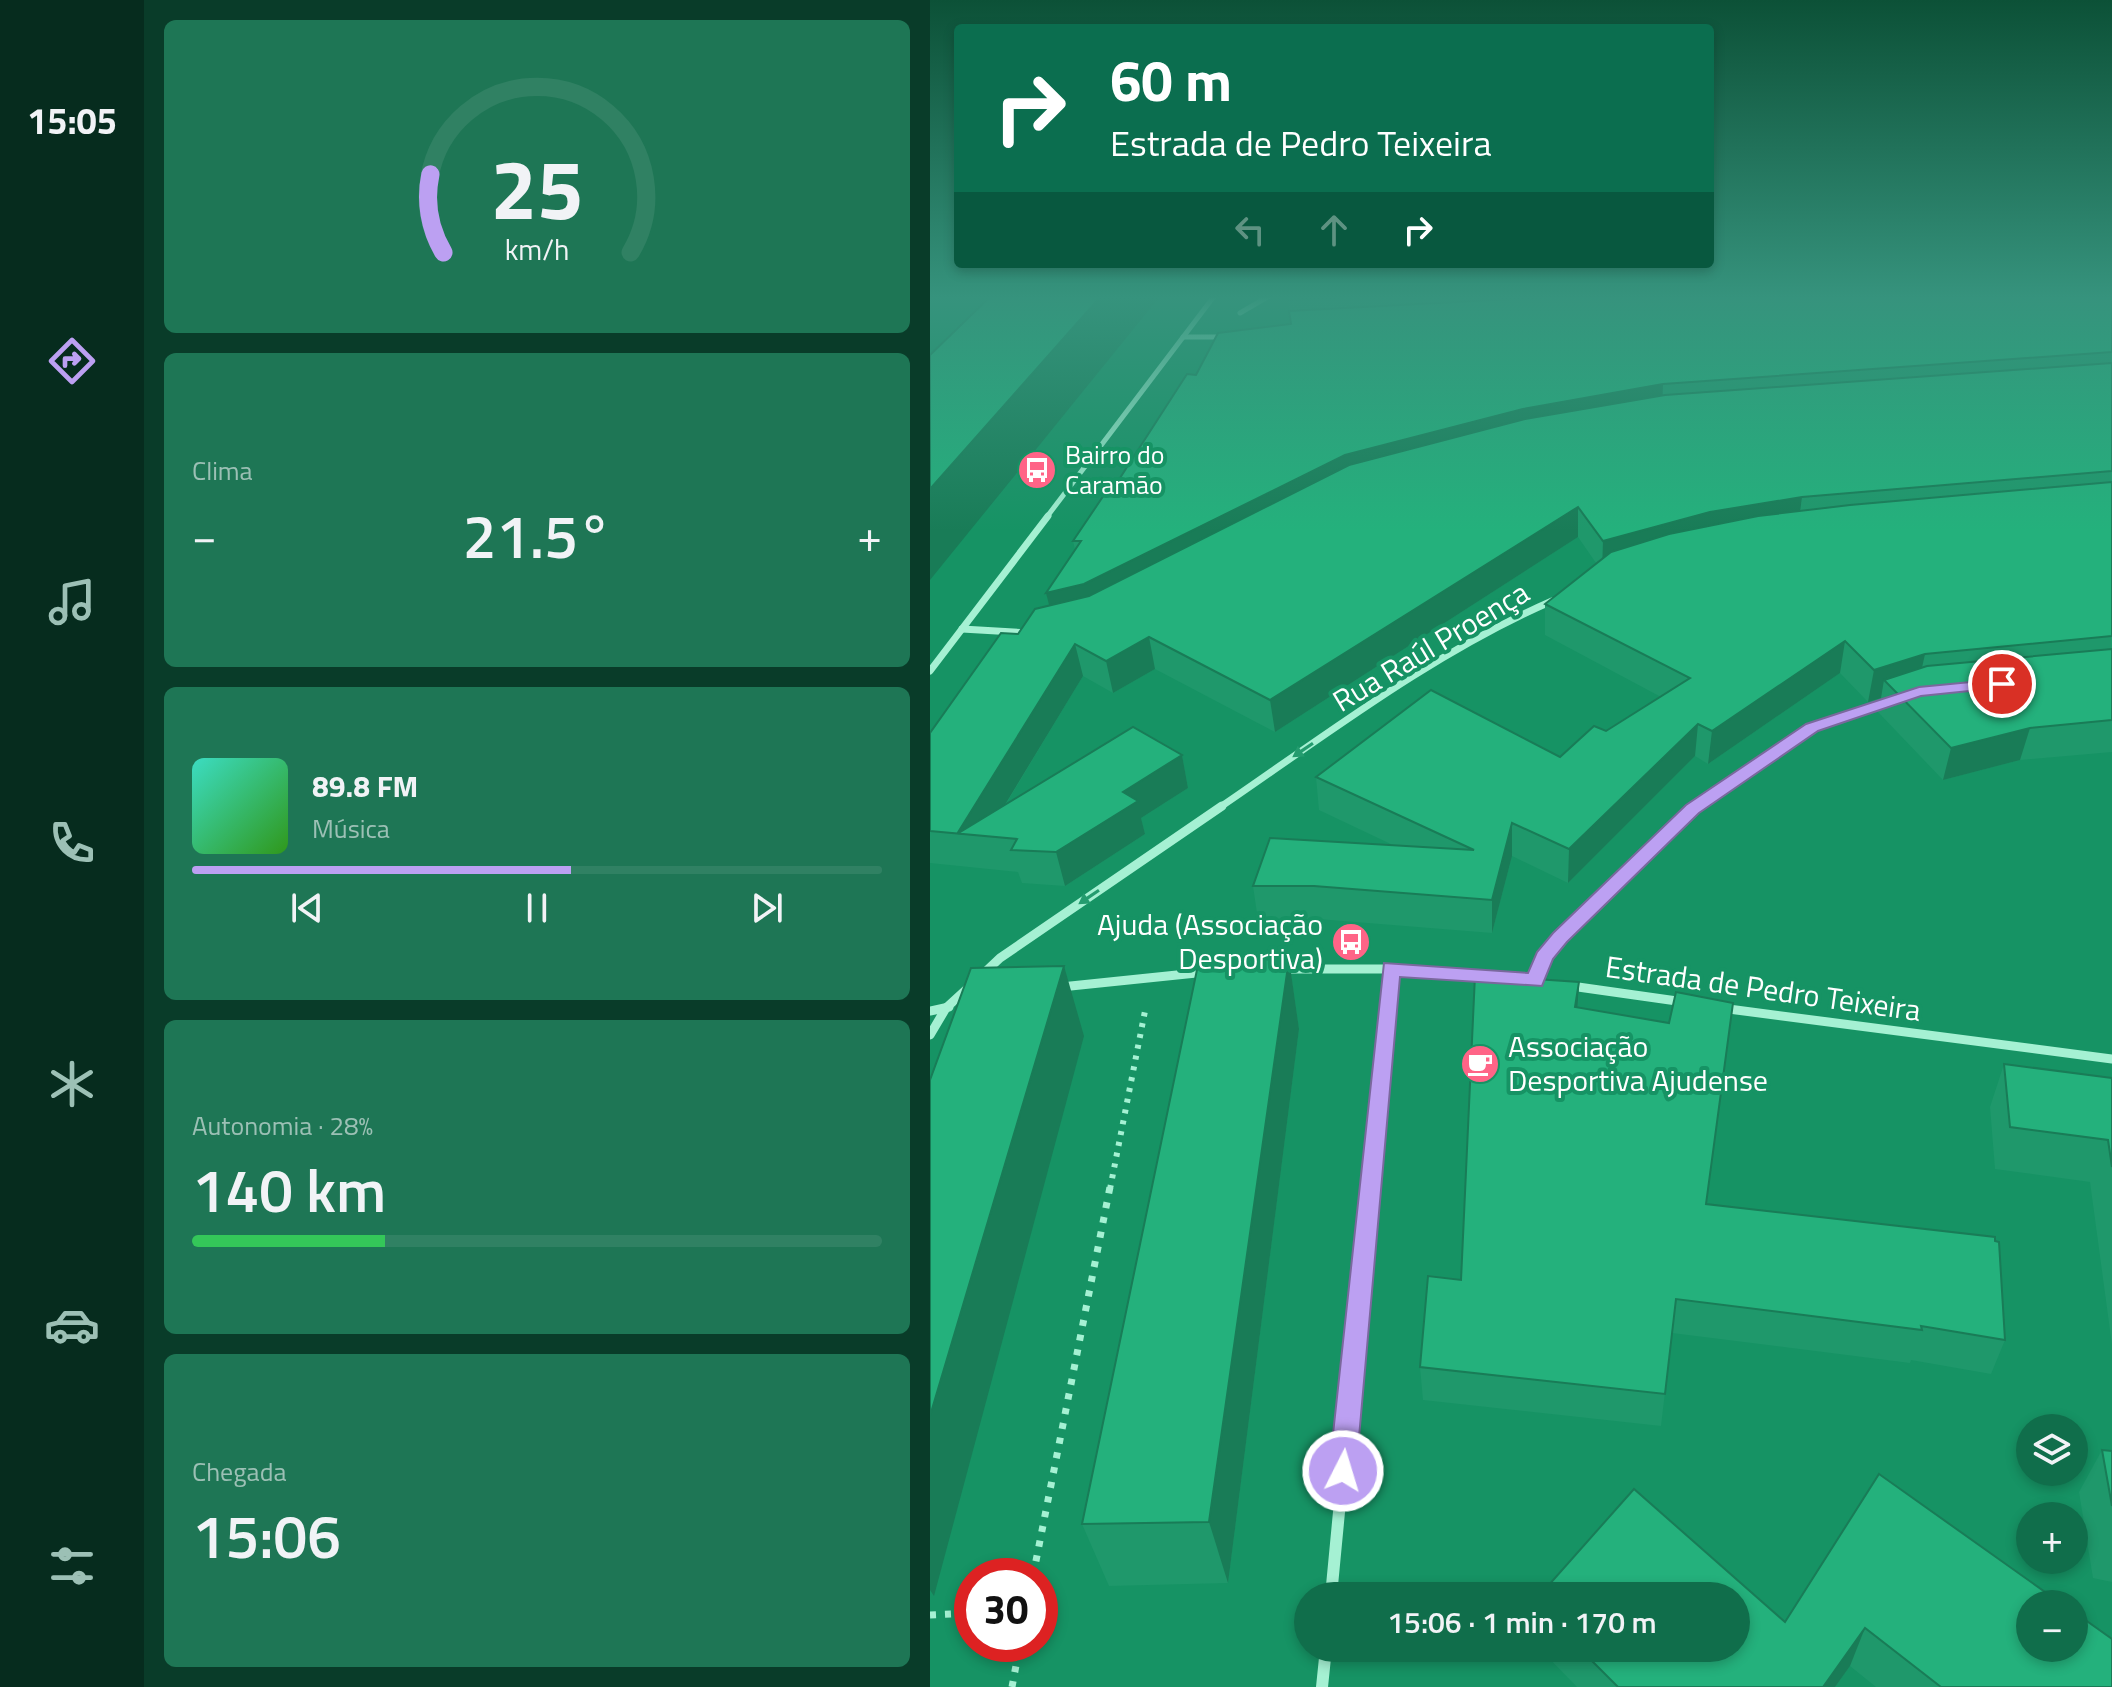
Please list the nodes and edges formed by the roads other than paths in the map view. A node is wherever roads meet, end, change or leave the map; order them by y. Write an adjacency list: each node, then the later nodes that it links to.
1 (1155, 374): 3 (street)
2 (1558, 598): 17 (street, Rua Raúl Proença, one-way to 17)
3 (962, 629): 4 (street); 5 (street)
4 (1040, 634)
5 (930, 671)
6 (1893, 701): 10 (street)
7 (1275, 969): 8 (street)
8 (1391, 969): 10 (street); 21 (street)
9 (1214, 971): 13 (street)
10 (1535, 981): 11 (street)
11 (1551, 984)
12 (1567, 986): 14 (street, Estrada de Pedro Teixeira)
13 (1050, 989)
14 (1693, 1004)
15 (961, 1005): 17 (street)
16 (1709, 1006): 20 (street, Estrada de Pedro Teixeira)
17 (946, 1008): 18 (street); 19 (street, Rua Raúl Proença)
18 (930, 1011)
19 (930, 1035)
20 (2112, 1059)
21 (1332, 1582)
22 (1325, 1662): 23 (street)
23 (1322, 1687)

